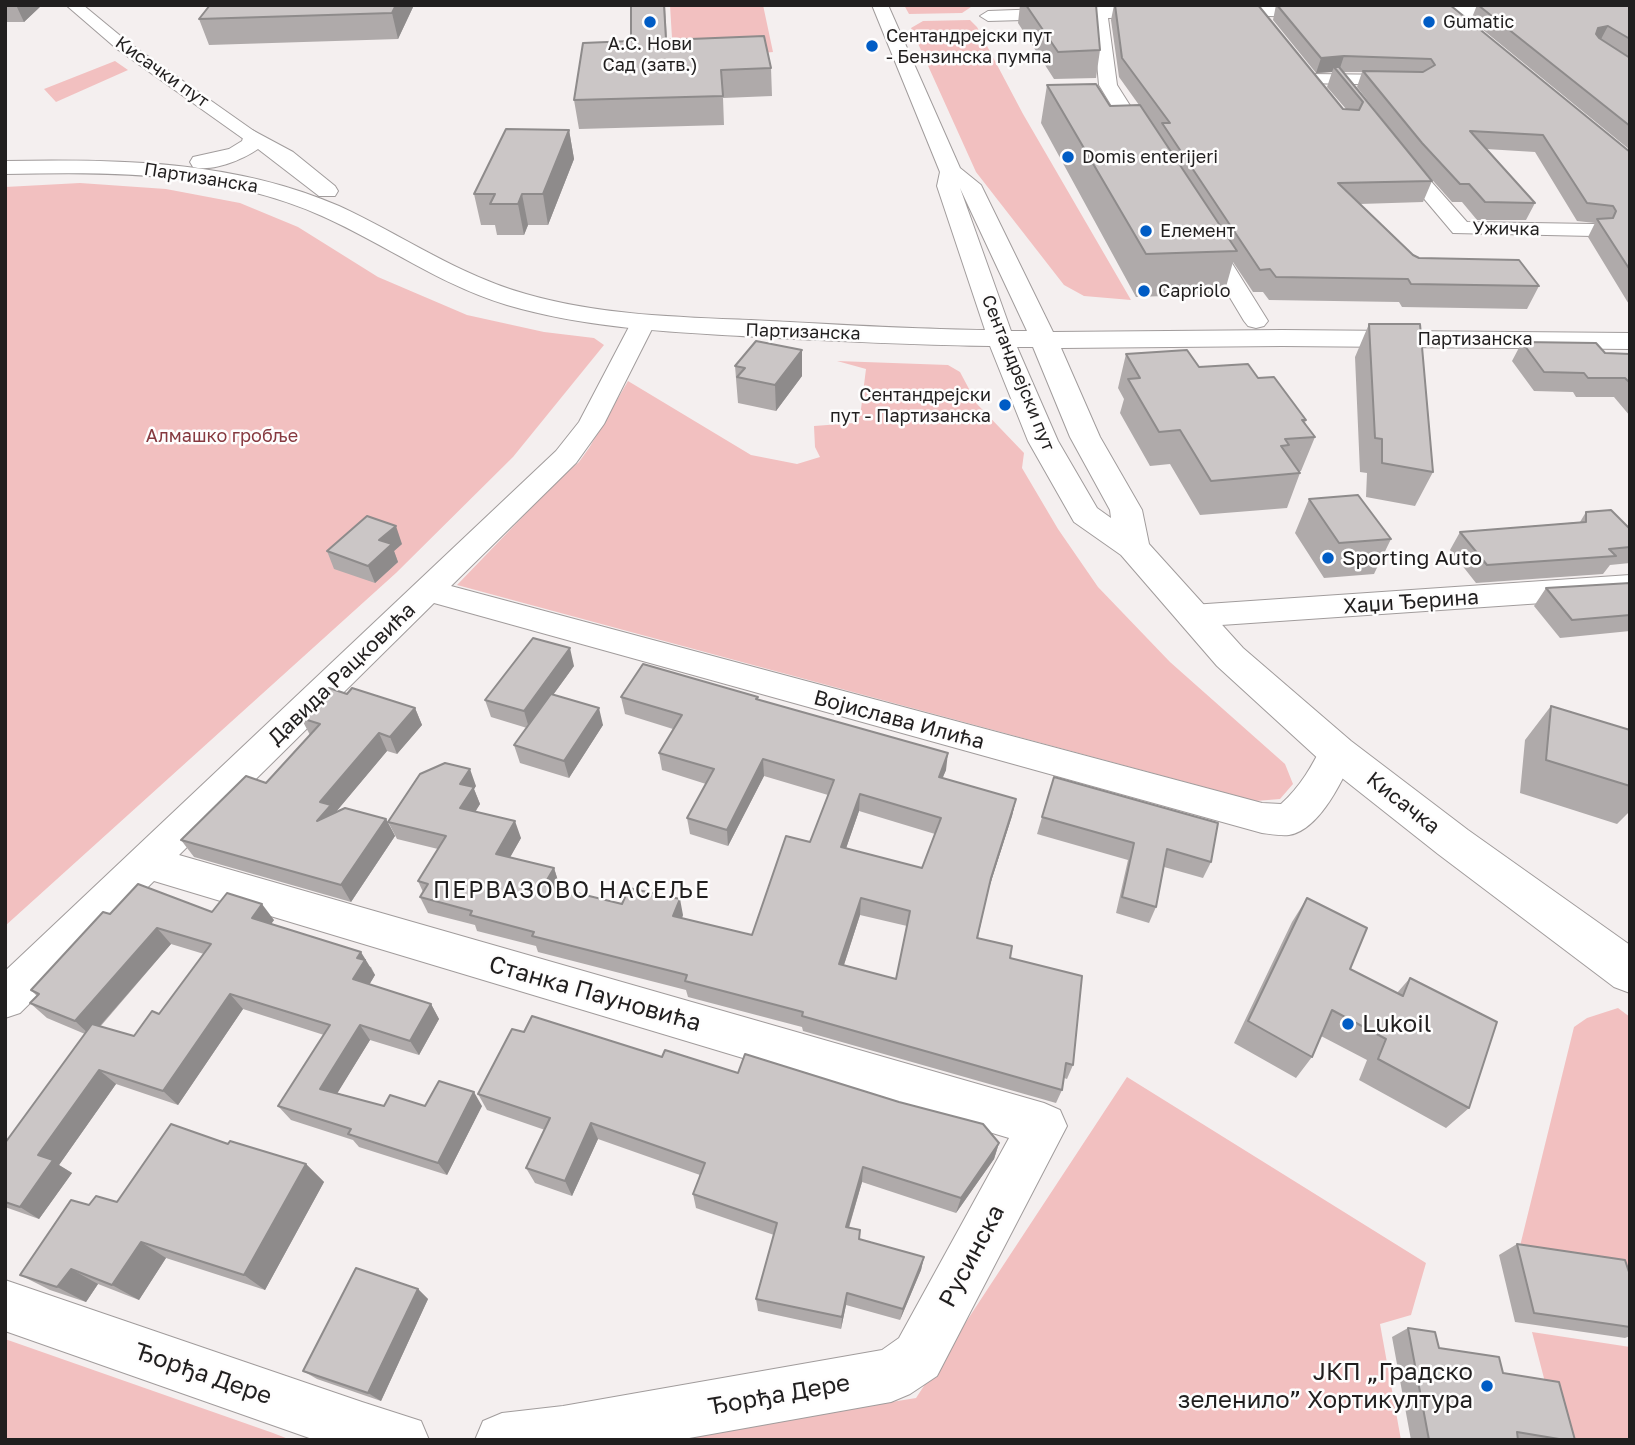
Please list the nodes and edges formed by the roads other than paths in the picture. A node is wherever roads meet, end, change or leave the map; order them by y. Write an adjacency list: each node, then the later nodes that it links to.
1 (73, 5): 18 (street, Кисачки пут)
2 (880, 5): 24 (main road, Сентандрејски пут)
3 (1444, 9): 9 (street); 10 (street); 12 (street)
4 (1100, 12): 5 (street); 11 (street); 22 (street)
5 (1178, 12)
6 (1203, 12): 7 (street)
7 (1255, 12): 8 (street); 13 (street)
8 (1338, 12)
9 (1393, 12)
10 (1536, 12)
11 (988, 16)
12 (1469, 30)
13 (1270, 31)
14 (1339, 79): 15 (street); 16 (street); 17 (street)
15 (1417, 80)
16 (1324, 98)
17 (1355, 101)
18 (252, 136): 21 (main road); 25 (main road)
19 (1387, 148): 27 (street, Ужичка)
20 (5, 160): 21 (main road, Партизанска)
21 (201, 162): 25 (main road, Партизанска)
22 (1158, 165)
23 (5, 168): 29 (main road, Партизанска)
24 (951, 172): 31 (main road, Сентандрејски пут); 32 (main road, Сентандрејски пут)
25 (327, 191): 31 (main road, Партизанска)
26 (1193, 218): 28 (street)
27 (1593, 230)
28 (1256, 321): 30 (main road, Партизанска); 32 (main road, Партизанска)
29 (643, 323): 31 (main road, Партизанска); 36 (street, Давида Рацковића)
30 (1630, 324)
31 (997, 328): 32 (main road, Партизанска); 34 (main road, Сентандрејски пут)
32 (1038, 329): 33 (main road, Партизанска); 34 (main road, Сентандрејски пут)
33 (1630, 341)
34 (1133, 547): 37 (main road, Сентандрејски пут)
35 (1630, 586): 37 (street, Хаџи Ђерина)
36 (428, 591): 38 (street, Војислава Илића); 39 (street, Давида Рацковића)
37 (1192, 616): 38 (main road, Кисачка)
38 (1337, 752): 40 (main road, Кисачка)
39 (146, 862): 41 (street, Давида Рацковића); 42 (street, Станка Пауновића)
40 (1630, 972)
41 (5, 999)
42 (1044, 1126): 44 (street, Русинска)
43 (5, 1304): 45 (street, Ђорђа Дере)
44 (891, 1375): 46 (street, Ђорђа Дере)
45 (402, 1440)
46 (502, 1440)

